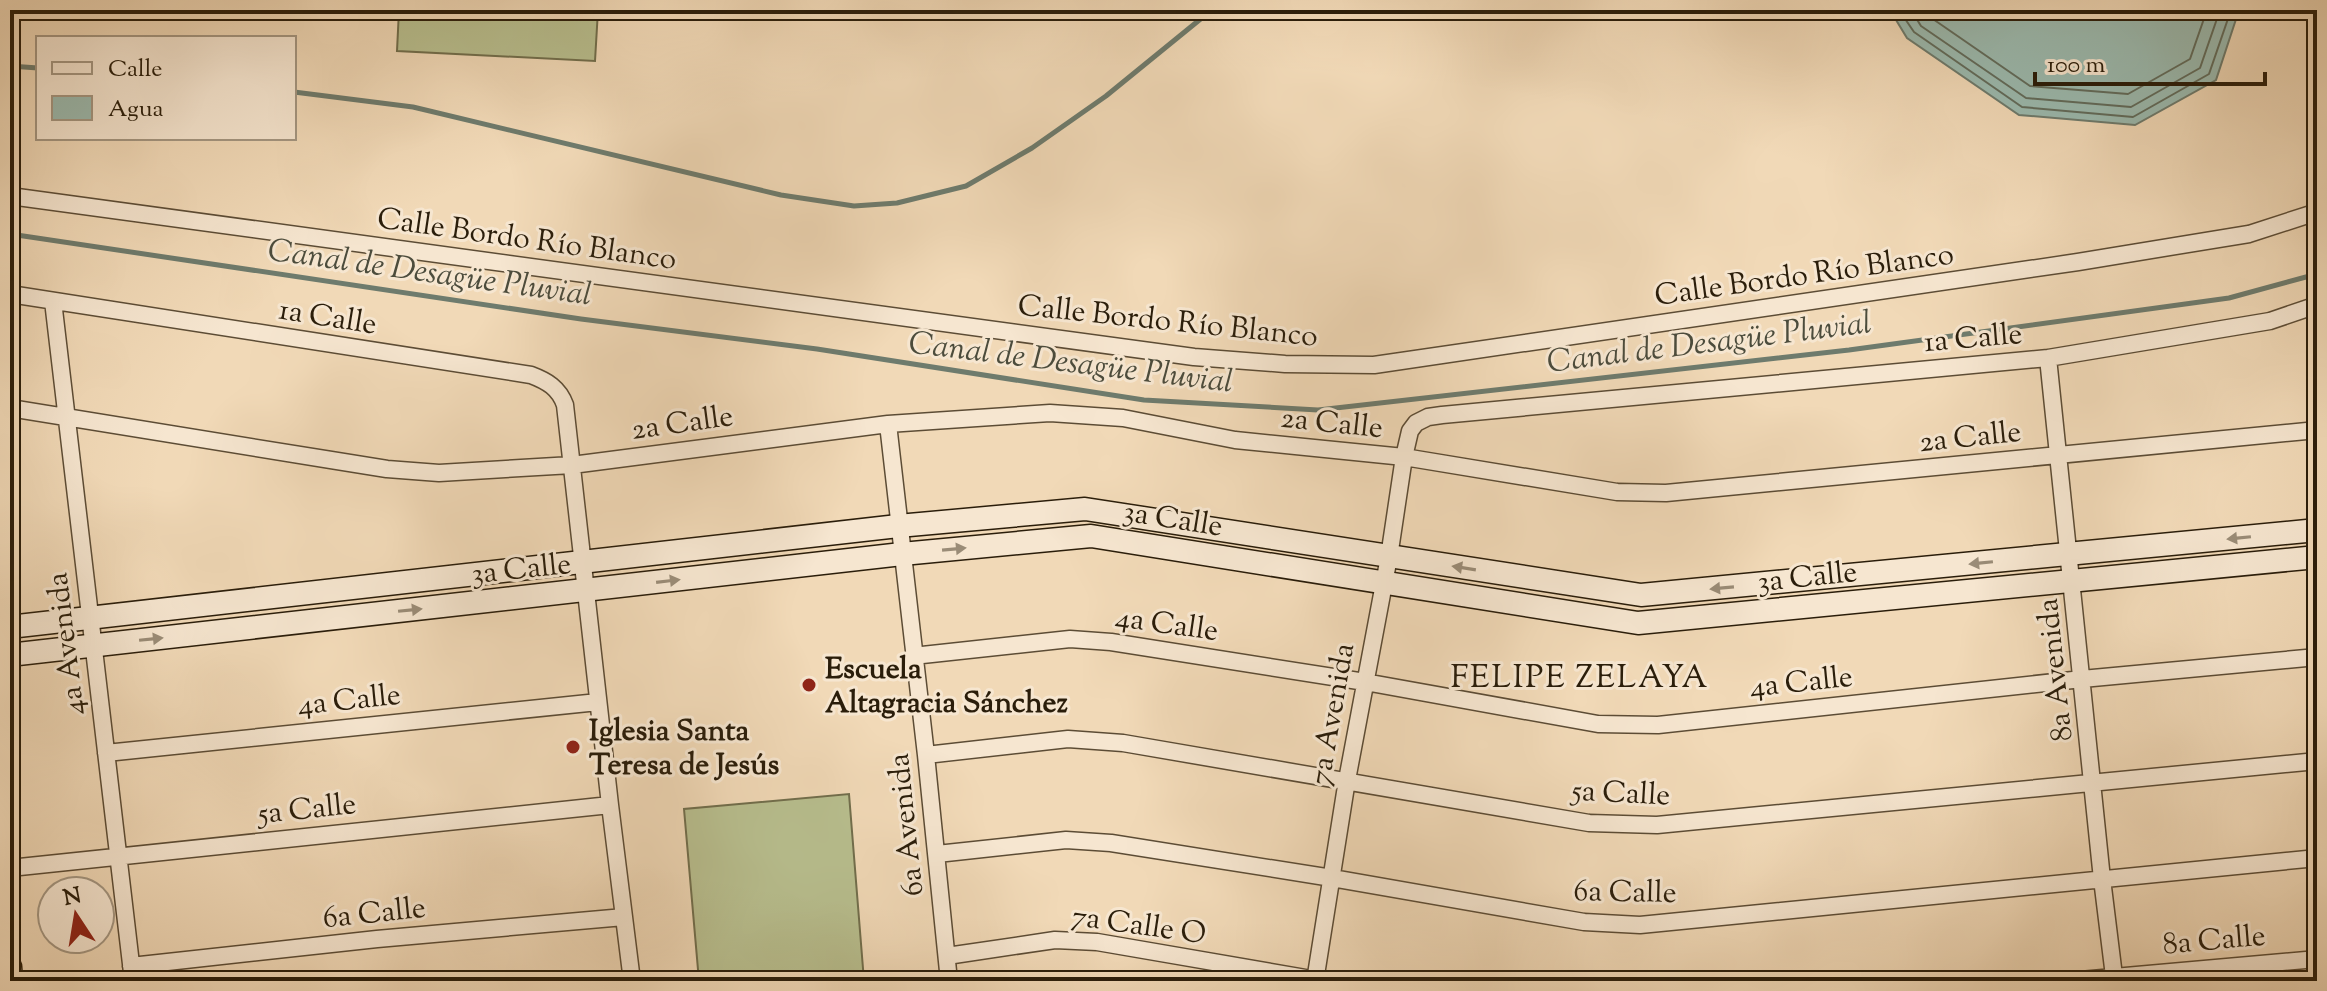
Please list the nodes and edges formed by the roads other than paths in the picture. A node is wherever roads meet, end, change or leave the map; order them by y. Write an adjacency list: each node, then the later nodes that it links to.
1 (10, 196): 2 (street, Calle Bordo Río Blanco)
2 (2317, 212)
3 (10, 294): 4 (street, 1a Calle)
4 (53, 301): 8 (street, 4a Avenida); 13 (street, 1a Calle)
5 (2317, 305): 6 (street, 1a Calle)
6 (2048, 358): 11 (street, 8a Avenida); 12 (street, 1a Calle)
7 (10, 408): 8 (street, 2a Calle)
8 (66, 418): 13 (street, 2a Calle); 24 (street, 4a Avenida)
9 (888, 424): 12 (street, 2a Calle); 13 (street, 2a Calle); 14 (street, 6a Avenida)
10 (2317, 430): 11 (street, 2a Calle)
11 (2058, 455): 12 (street, 2a Calle); 17 (street, 8a Avenida)
12 (1404, 457): 18 (street, 7a Avenida)
13 (572, 465): 20 (street)
14 (898, 526): 16 (street, 6a Avenida); 18 (street, 3a Calle); 20 (street, 3a Calle)
15 (2317, 530): 17 (street, 3a Calle, one-way to 17)
16 (902, 554): 22 (street, 3a Calle, one-way to 22); 23 (street, 3a Calle, one-way to 16); 27 (street, 6a Avenida)
17 (2068, 554): 18 (street, 3a Calle, one-way to 18); 21 (street, 8a Avenida)
18 (1389, 557): 22 (street, 7a Avenida)
19 (2317, 557): 21 (street, 3a Calle)
20 (583, 561): 23 (street); 24 (street, 3a Calle)
21 (2073, 581): 22 (street, 3a Calle); 30 (street, 8a Avenida)
22 (1384, 582): 31 (street, 7a Avenida)
23 (586, 591): 26 (street, 3a Calle, one-way to 23); 32 (street)
24 (90, 617): 25 (street, 3a Calle); 26 (street, 4a Avenida)
25 (14, 618): 29 (street)
26 (93, 645): 29 (street, 3a Calle); 33 (street, 4a Avenida)
27 (913, 656): 31 (street, 4a Calle); 34 (street, 6a Avenida)
28 (2317, 657): 30 (street, 4a Calle)
29 (14, 660)
30 (2082, 679): 31 (street, 4a Calle); 37 (street, 8a Avenida)
31 (1365, 682): 36 (street, 7a Avenida)
32 (598, 702): 33 (street, 4a Calle); 38 (street)
33 (106, 753): 40 (street, 4a Avenida)
34 (926, 755): 36 (street, 5a Calle); 39 (street, 6a Avenida)
35 (2317, 761): 37 (street, 5a Calle)
36 (1347, 780): 37 (street, 5a Calle); 43 (street, 7a Avenida)
37 (2093, 783): 44 (street, 8a Avenida)
38 (610, 805): 40 (street, 5a Calle); 45 (street)
39 (937, 854): 43 (street, 6a Calle); 46 (street, 6a Avenida)
40 (118, 856): 42 (street, 5a Calle); 49 (street, 4a Avenida)
41 (2317, 858): 44 (street, 6a Calle)
42 (10, 868)
43 (1332, 878): 44 (street, 6a Calle); 54 (street, 7a Avenida)
44 (2102, 879): 50 (street, 8a Avenida)
45 (624, 917): 49 (street, 6a Calle); 52 (street)
46 (947, 956): 53 (street, 6a Avenida); 54 (street, 7a Calle O)
47 (2317, 959): 50 (street, 8a Calle)
48 (10, 967): 51 (street)
49 (132, 974)
50 (2114, 976): 55 (street, 8a Calle)
51 (11, 981)
52 (632, 981)
53 (949, 981)
54 (1318, 981)
55 (2069, 981)

